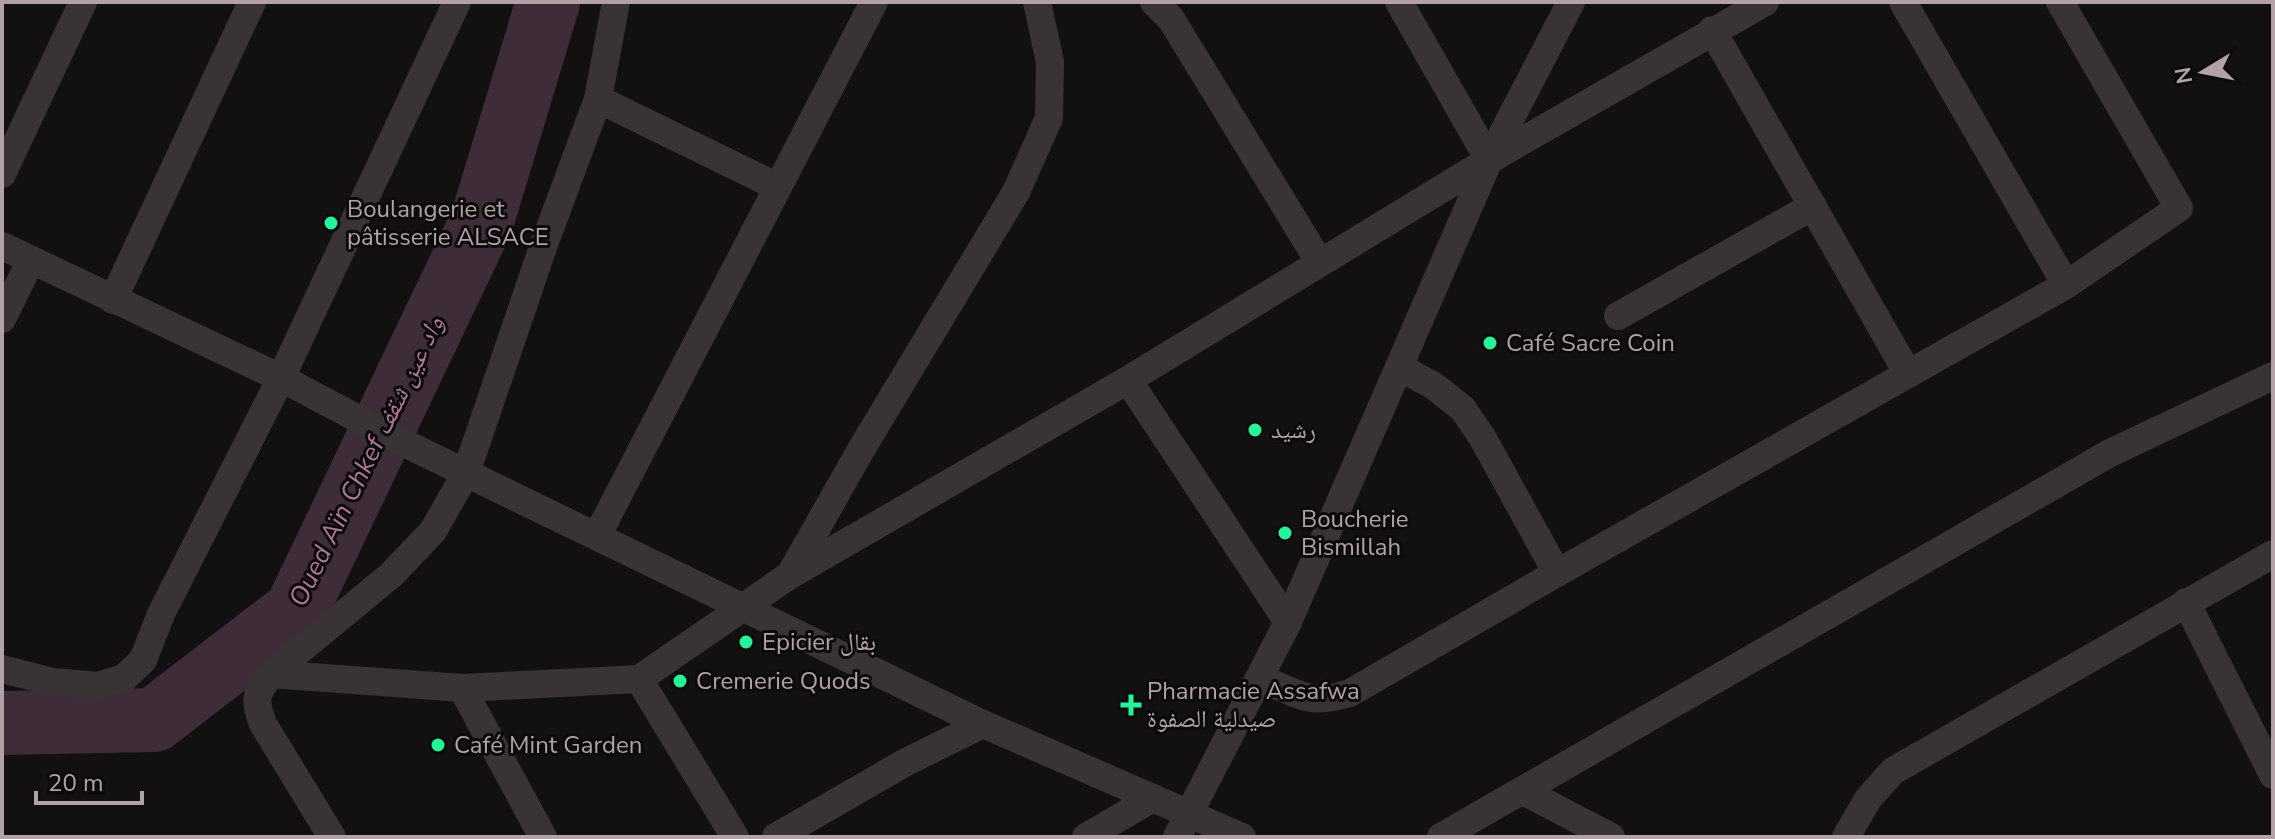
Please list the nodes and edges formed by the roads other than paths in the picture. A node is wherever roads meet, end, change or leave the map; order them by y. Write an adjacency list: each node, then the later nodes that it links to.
1 (83, 2): 16 (street)
2 (252, 2): 23 (street)
3 (457, 2): 28 (street)
4 (616, 2): 14 (street)
5 (874, 2): 17 (street)
6 (1037, 2): 35 (street)
7 (1154, 2): 21 (street)
8 (1399, 2): 15 (street)
9 (1571, 2): 15 (street)
10 (1765, 2): 13 (street)
11 (1903, 2): 22 (street)
12 (2060, 2): 22 (street)
13 (1712, 30): 15 (street); 18 (street)
14 (598, 99): 17 (street); 31 (street)
15 (1489, 160): 21 (street); 26 (street)
16 (2, 174)
17 (778, 187): 32 (street)
18 (1813, 206): 24 (street); 27 (street)
19 (2, 246): 20 (street)
20 (31, 260): 23 (street); 25 (street)
21 (1320, 263): 29 (street)
22 (2066, 285): 27 (street)
23 (113, 300): 28 (street)
24 (1618, 316)
25 (2, 319)
26 (1399, 367): 34 (street); 38 (street)
27 (1908, 374): 34 (street)
28 (282, 379): 31 (street); 39 (street)
29 (1128, 380): 35 (street); 38 (street)
30 (2271, 383): 46 (street)
31 (466, 473): 32 (street); 40 (street)
32 (597, 536): 37 (street)
33 (2273, 554): 36 (street)
34 (1557, 573): 41 (street)
35 (790, 575): 37 (street)
36 (2186, 602): 45 (street); 57 (street)
37 (744, 608): 42 (street); 44 (street)
38 (1288, 622): 41 (street)
39 (2, 669)
40 (271, 674): 43 (street); 49 (street)
41 (1260, 678): 48 (street)
42 (639, 679): 43 (street); 51 (street)
43 (462, 688): 50 (street)
44 (983, 724): 47 (street); 52 (street)
45 (2273, 775)
46 (1523, 791): 55 (street); 56 (street)
47 (1153, 798): 48 (street); 53 (street)
48 (1183, 825): 54 (street)
49 (332, 837)
50 (543, 837)
51 (735, 837)
52 (776, 837)
53 (1086, 837)
54 (1242, 837)
55 (1441, 837)
56 (1611, 837)
57 (1846, 837)

